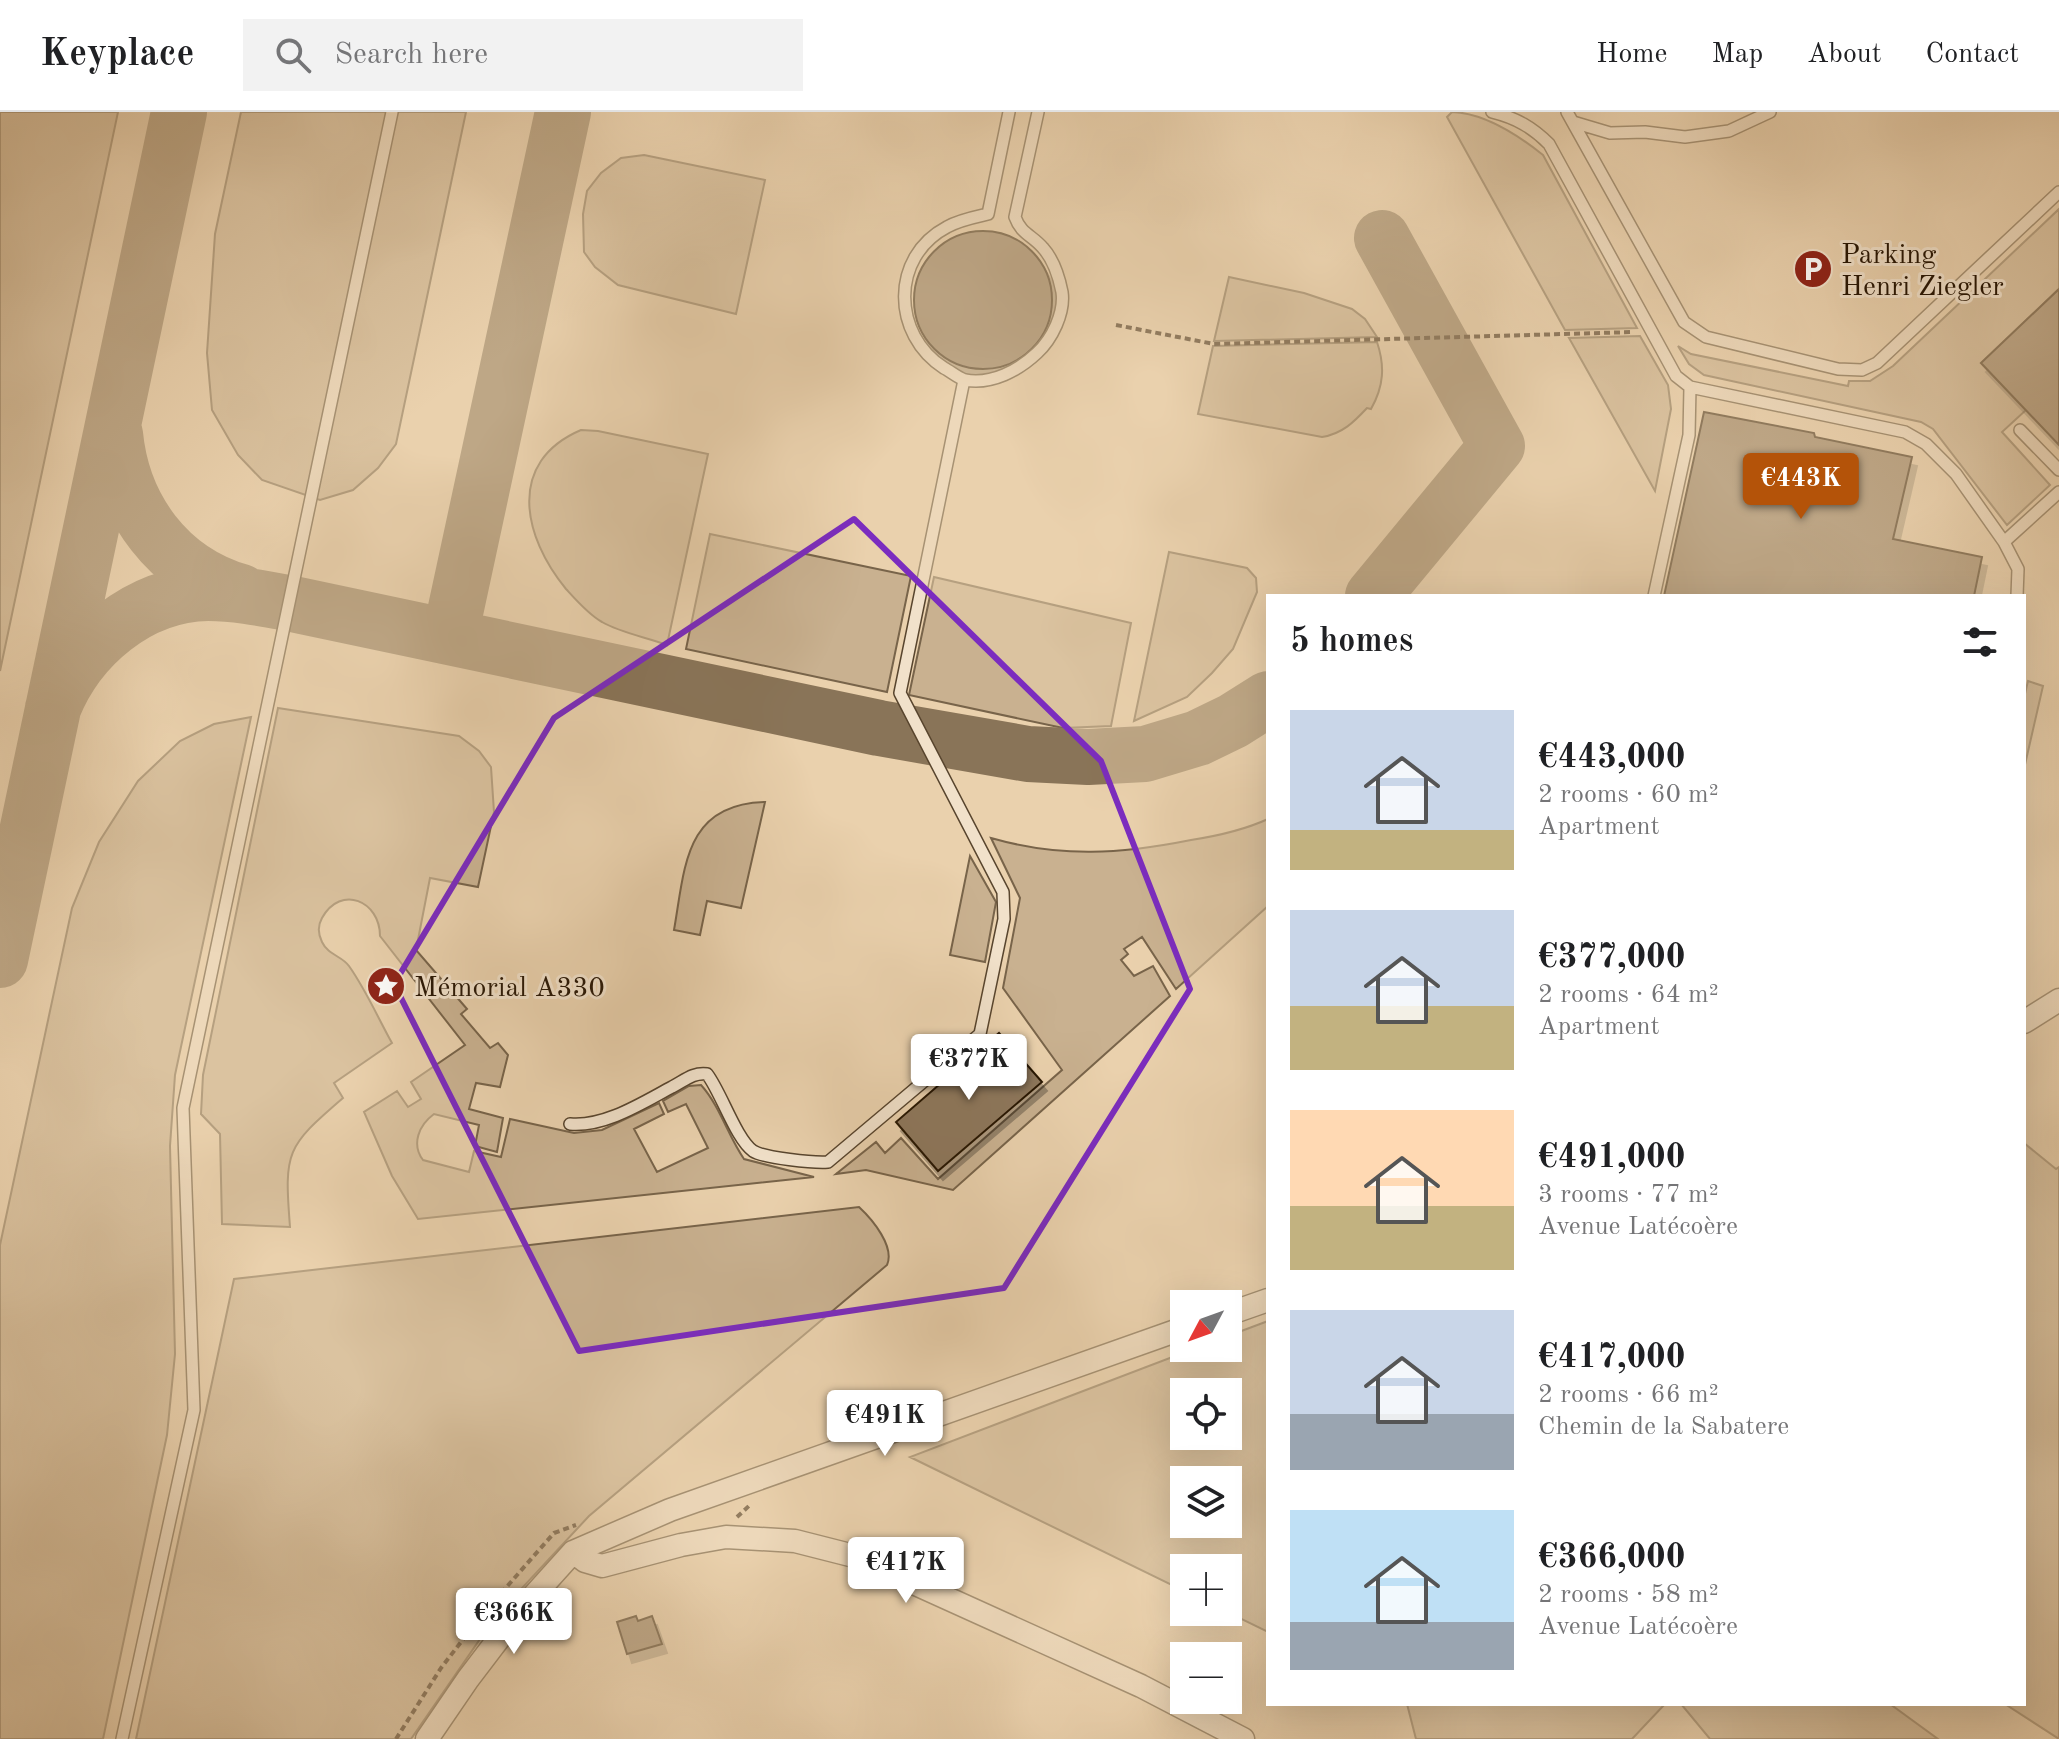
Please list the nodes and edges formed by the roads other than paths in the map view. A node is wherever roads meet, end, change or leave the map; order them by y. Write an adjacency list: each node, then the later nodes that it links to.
1 (392, 112): 23 (lane)
2 (1009, 112): 8 (lane)
3 (1038, 112): 8 (lane)
4 (1492, 112): 9 (lane)
5 (1770, 112): 6 (lane)
6 (1570, 117): 7 (lane)
7 (2059, 192)
8 (964, 380): 18 (lane)
9 (1690, 387): 13 (lane); 14 (lane)
10 (2020, 430): 11 (lane)
11 (2059, 470)
12 (2059, 492): 13 (lane)
13 (2004, 542): 15 (lane)
14 (1654, 594)
15 (2017, 594)
16 (2059, 1000): 17 (street)
17 (2026, 1021)
18 (570, 1124)
19 (1266, 1301): 20 (street)
20 (1242, 1309)
21 (1170, 1333): 22 (street)
22 (573, 1552): 24 (street); 25 (street)
23 (122, 1739)
24 (427, 1739)
25 (1243, 1739)

